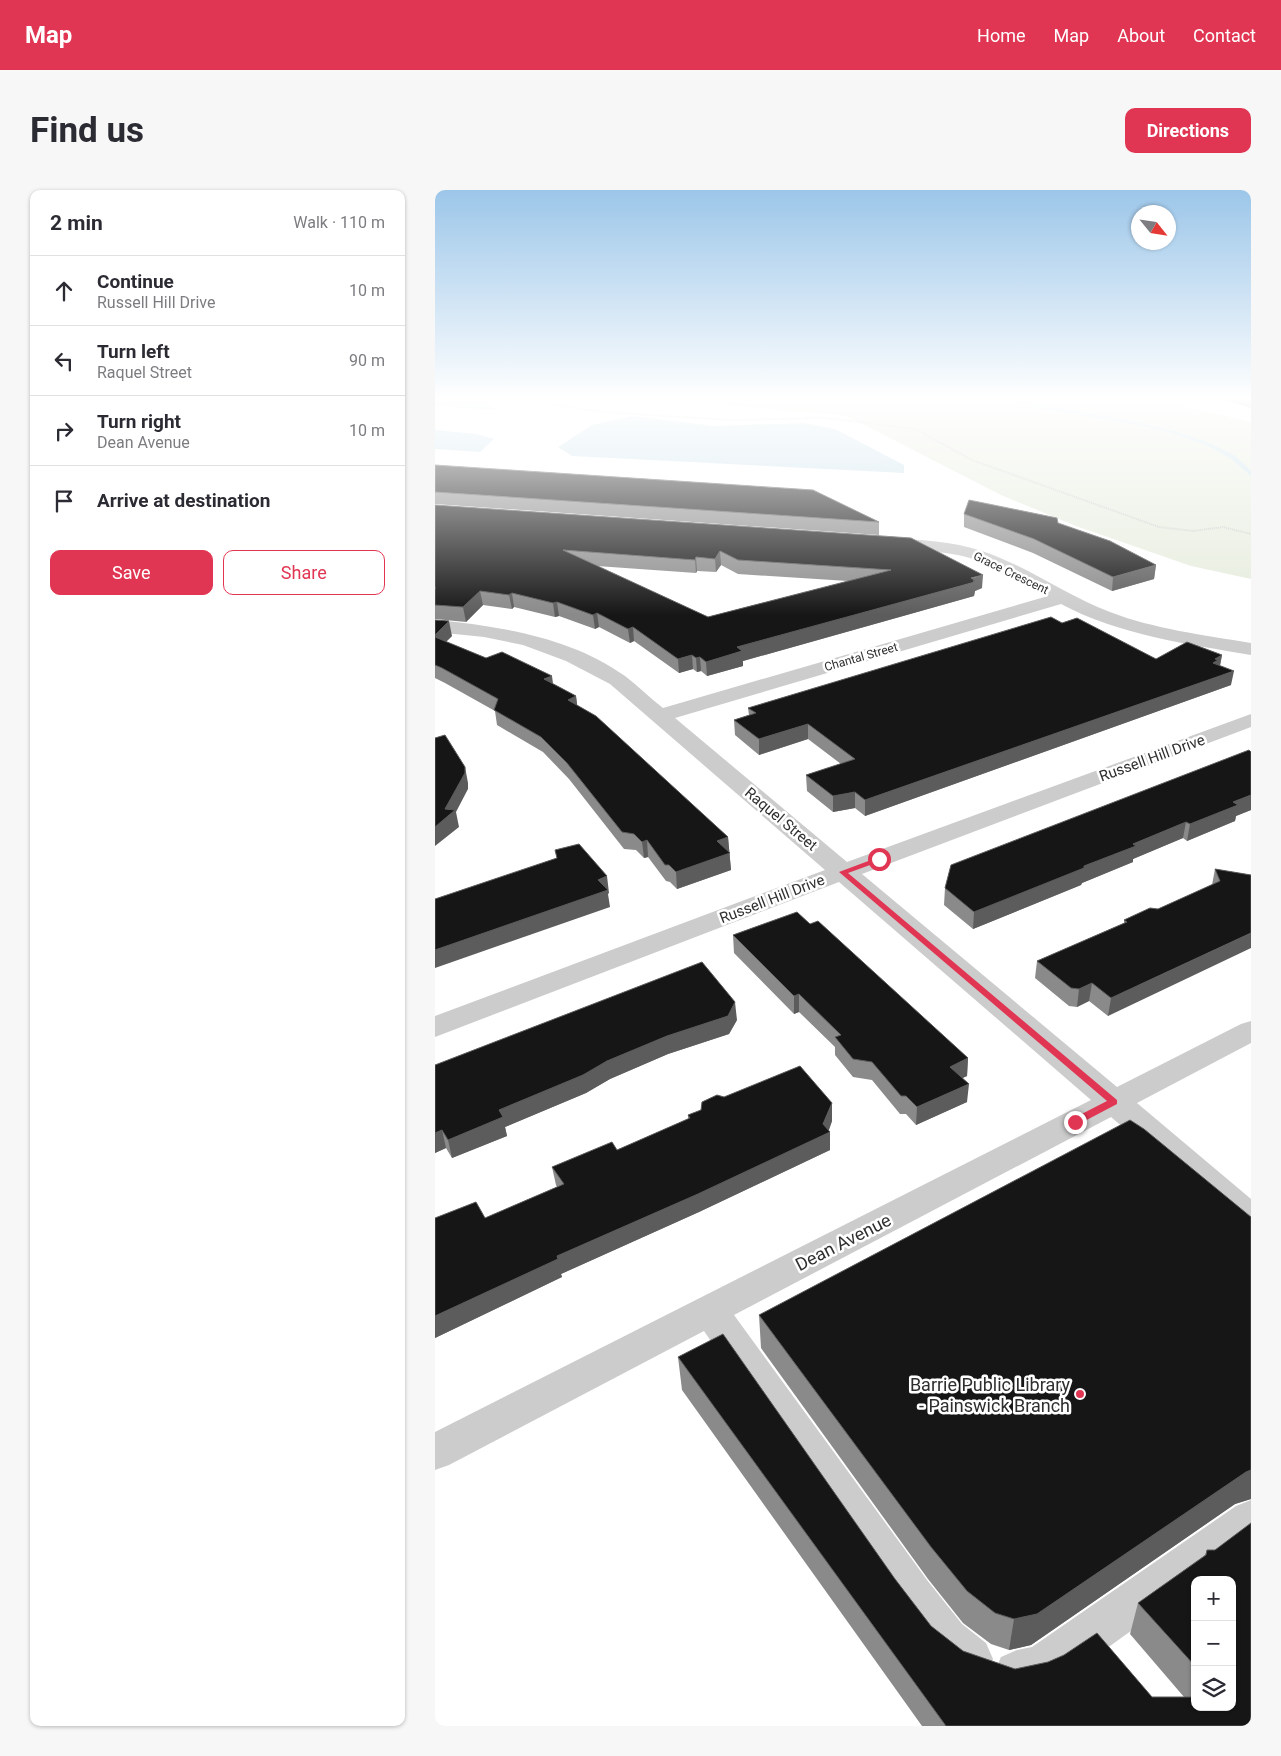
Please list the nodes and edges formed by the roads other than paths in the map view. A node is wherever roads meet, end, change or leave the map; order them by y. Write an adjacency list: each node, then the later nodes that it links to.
1 (872, 542): 2 (street, Grace Crescent)
2 (1062, 598): 4 (street, Grace Crescent); 5 (street, Chantal Street)
3 (435, 626): 5 (street, Raquel Street)
4 (1251, 649)
5 (659, 716): 7 (street, Raquel Street)
6 (1251, 720): 7 (street, Russell Hill Drive)
7 (843, 872): 8 (street, Russell Hill Drive); 10 (street, Raquel Street)
8 (435, 1027)
9 (1251, 1031): 10 (street, Dean Avenue)
10 (1114, 1102): 11 (street, Raquel Street); 12 (street, Dean Avenue)
11 (1251, 1218)
12 (710, 1311): 13 (street, Dean Avenue); 14 (street)
13 (435, 1452)
14 (1251, 1520)

